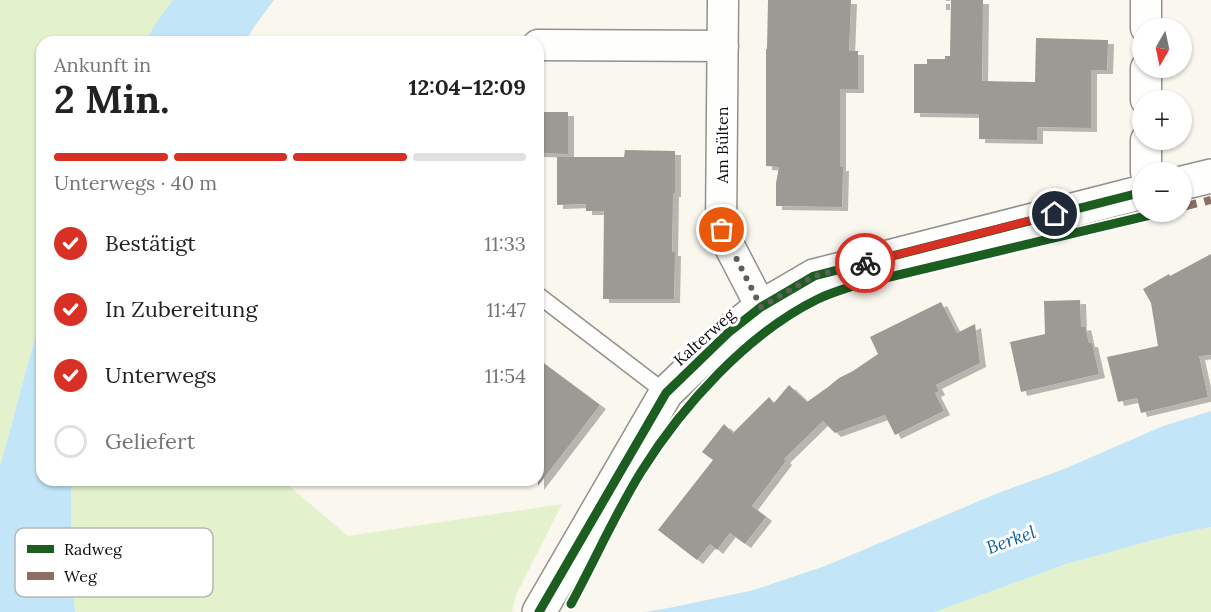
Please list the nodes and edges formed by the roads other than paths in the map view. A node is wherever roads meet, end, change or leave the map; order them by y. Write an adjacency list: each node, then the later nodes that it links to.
1 (723, 0): 5 (street, Am Bülten)
2 (1146, 0): 3 (street)
3 (1146, 18)
4 (544, 45): 5 (street)
5 (723, 45): 10 (street, Am Bülten)
6 (1211, 176): 7 (street)
7 (1192, 181)
8 (1132, 195): 10 (street, Kalterweg)
9 (544, 300): 11 (lane)
10 (761, 307): 11 (street, Kalterweg)
11 (666, 393): 12 (street, Kalterweg)
12 (541, 608)

